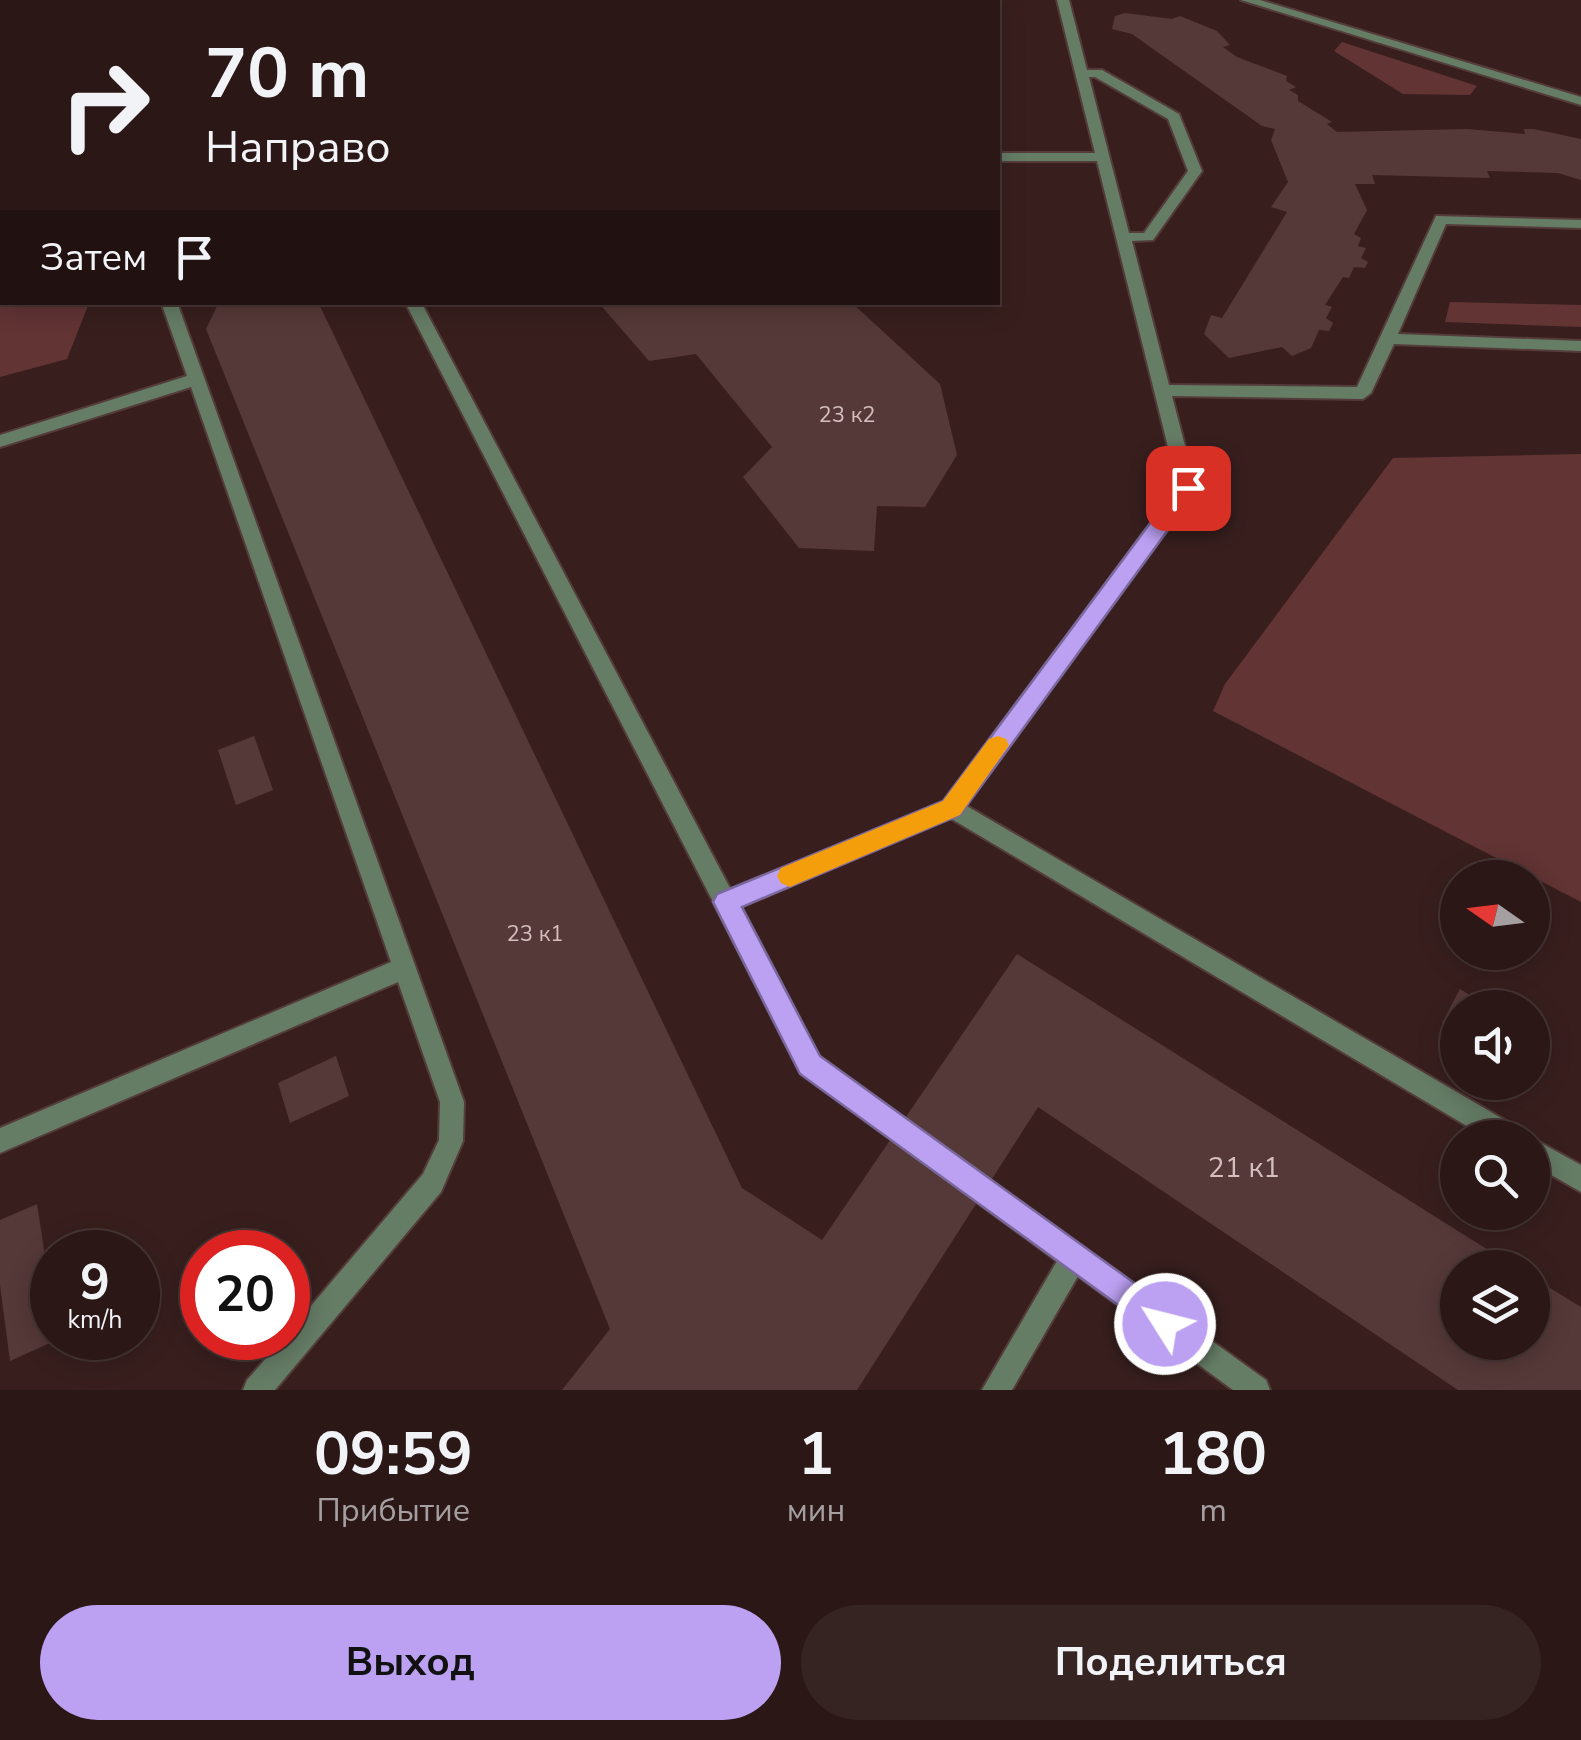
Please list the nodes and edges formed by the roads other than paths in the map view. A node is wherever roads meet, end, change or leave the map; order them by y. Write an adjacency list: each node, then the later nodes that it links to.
1 (1063, 0): 3 (lane)
2 (1246, 0): 4 (lane)
3 (1082, 74): 5 (lane); 8 (lane)
4 (1581, 102)
5 (1102, 157): 6 (lane); 8 (lane)
6 (1000, 158)
7 (1581, 224): 11 (lane)
8 (1124, 237): 14 (lane)
9 (170, 305): 13 (lane)
10 (416, 305): 17 (lane)
11 (1388, 339): 12 (lane); 14 (lane)
12 (1581, 346)
13 (197, 379): 15 (lane); 18 (lane)
14 (1164, 390): 16 (lane)
15 (0, 441)
16 (951, 808): 17 (lane); 19 (lane)
17 (726, 902): 23 (lane)
18 (404, 968): 20 (lane); 24 (lane)
19 (1480, 1120)
20 (0, 1141)
21 (1550, 1161): 22 (lane)
22 (1581, 1179)
23 (1074, 1258): 25 (lane); 26 (lane)
24 (257, 1390)
25 (996, 1390)
26 (1256, 1390)

